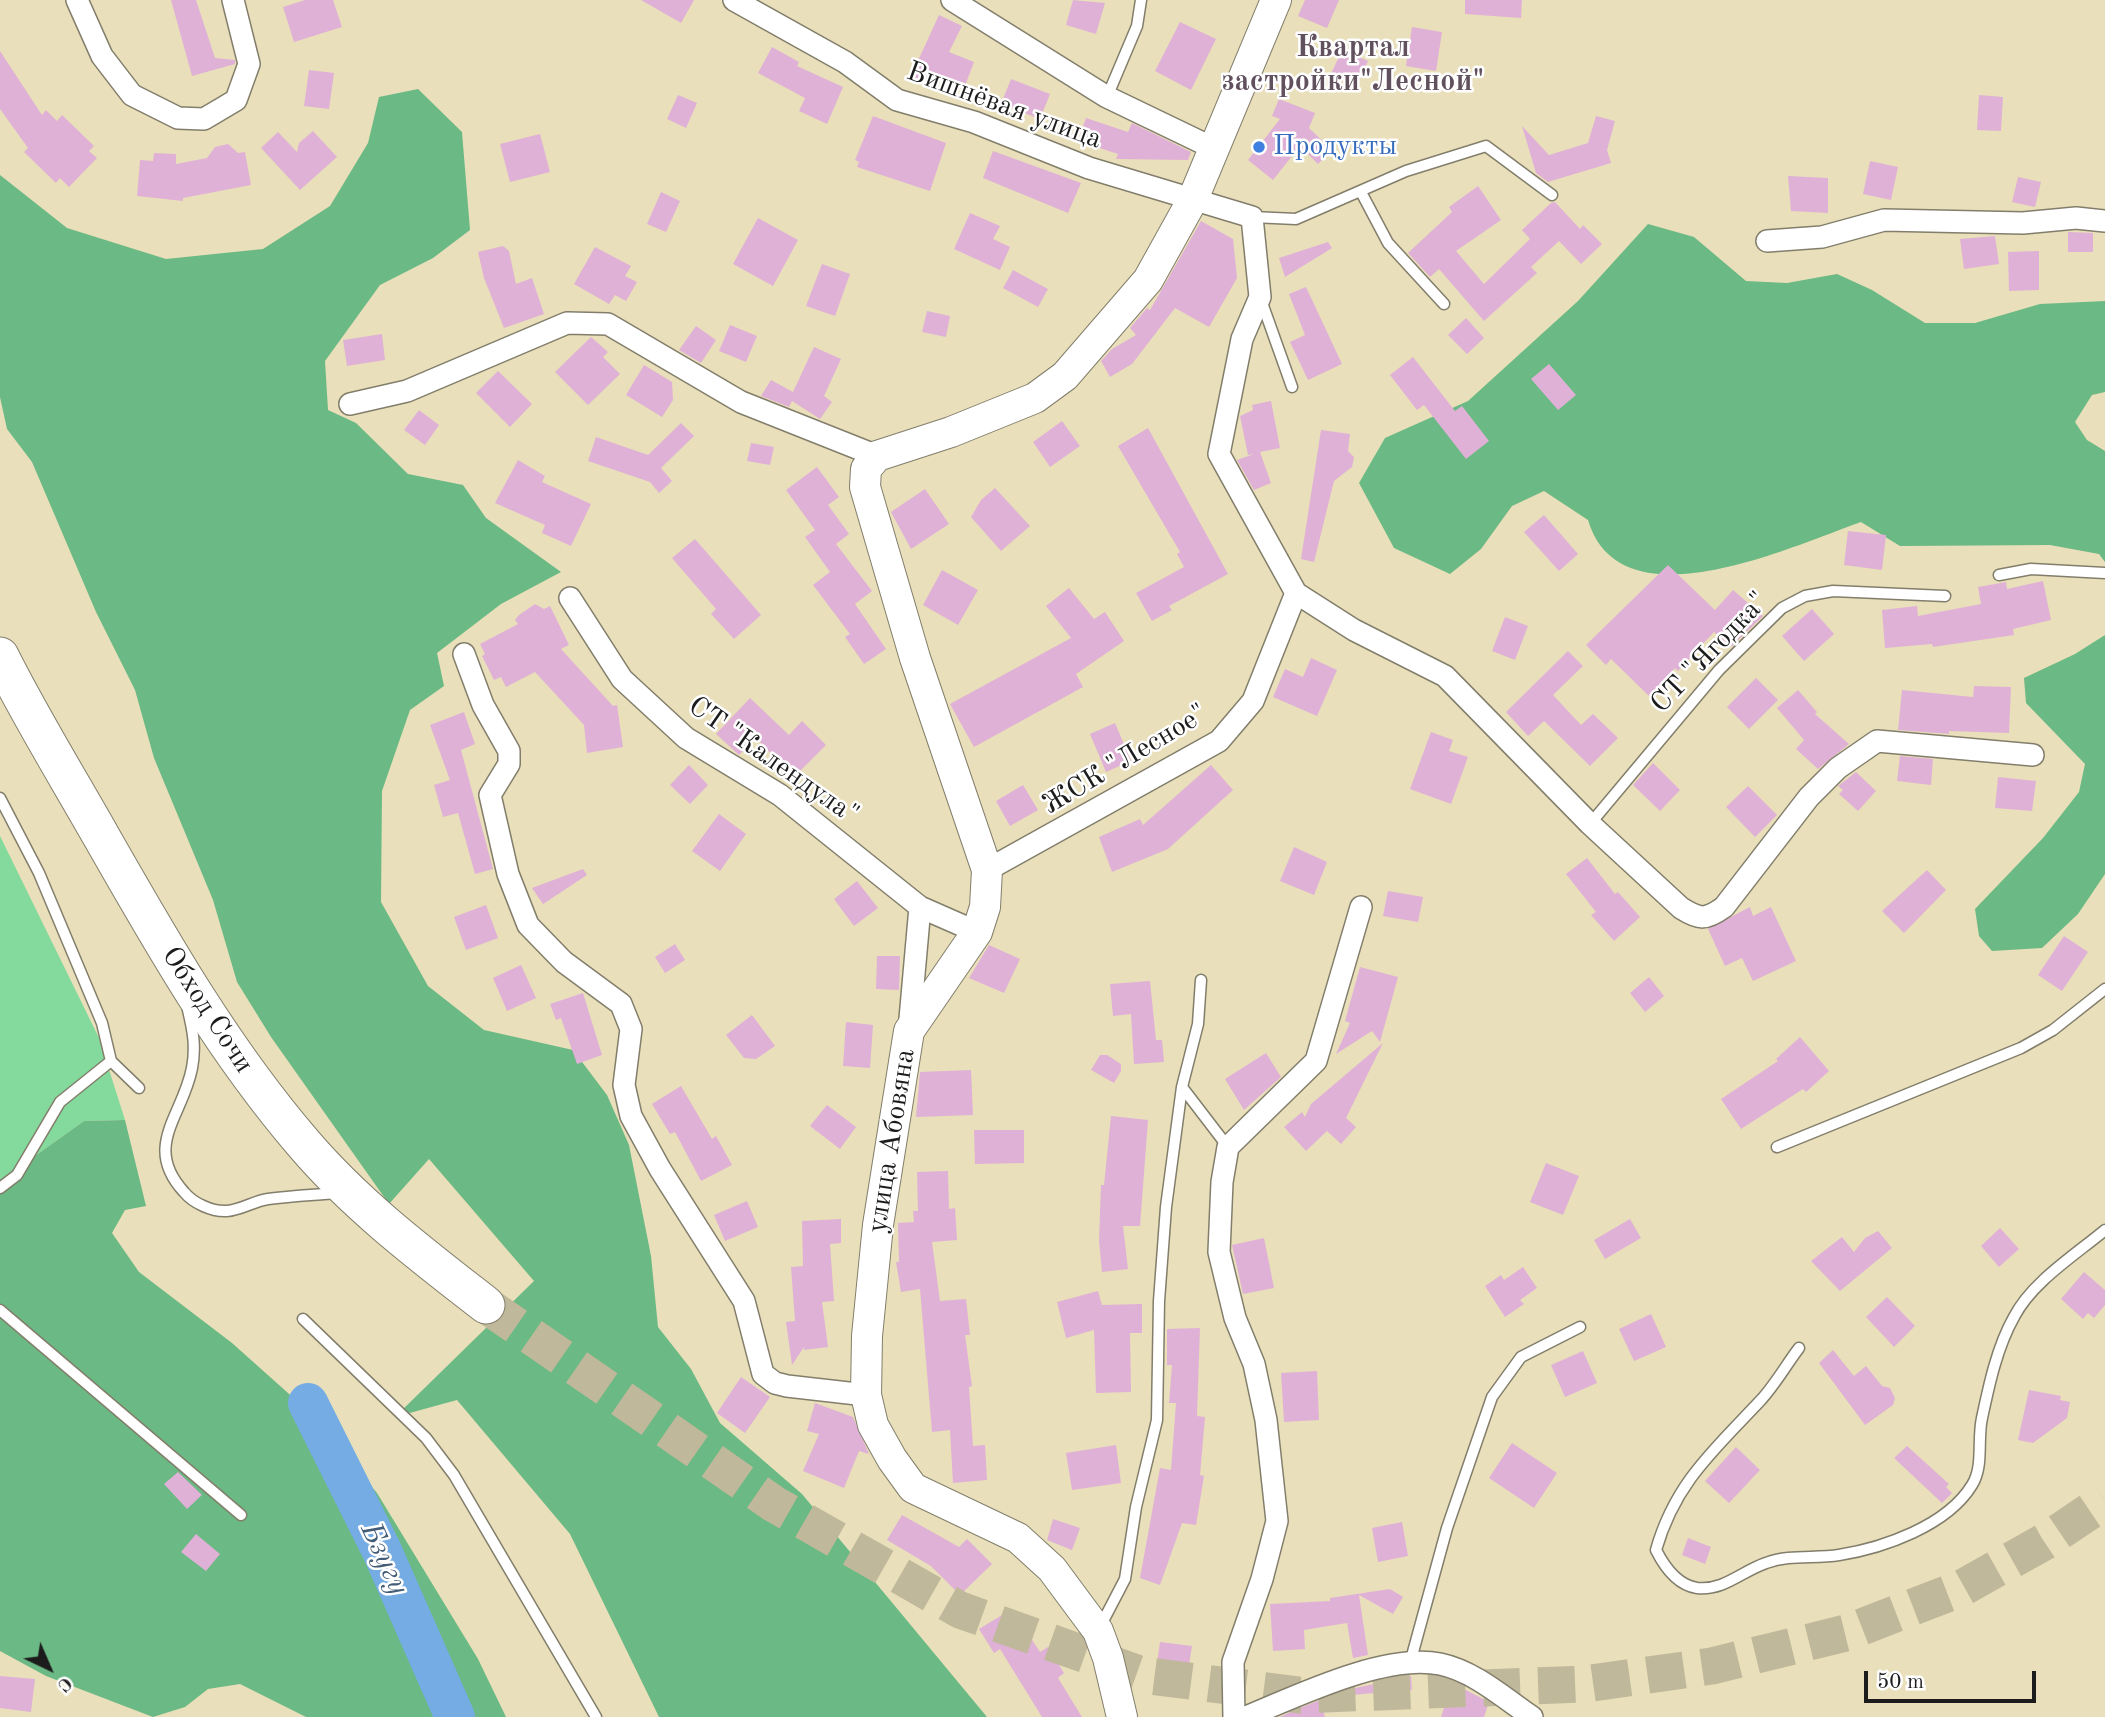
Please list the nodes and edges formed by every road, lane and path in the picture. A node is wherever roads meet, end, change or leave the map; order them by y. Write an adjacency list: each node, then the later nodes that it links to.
1 (77, 0): 2 (street)
2 (233, 0)
3 (734, 0): 11 (street, Вишнёвая улица)
4 (952, 0): 7 (street)
5 (1140, 0): 7 (lane)
6 (1276, 0): 8 (street)
7 (1107, 97): 8 (street)
8 (1215, 149): 11 (street)
9 (1361, 192): 10 (lane); 12 (lane); 16 (lane)
10 (1552, 195)
11 (1193, 199): 12 (street, Вишнёвая улица); 19 (street)
12 (1252, 217): 15 (street)
13 (2105, 221): 14 (street)
14 (1767, 241)
15 (1260, 297): 17 (lane); 22 (street)
16 (1444, 304)
17 (1293, 387)
18 (350, 404): 19 (street)
19 (877, 456): 30 (street, улица Абовяна)
20 (2105, 573): 21 (lane)
21 (1998, 575)
22 (1296, 593): 29 (street); 30 (street, ЖСК "Лесное")
23 (1945, 596): 29 (lane, СТ "Ягодка")
24 (570, 598): 31 (street, СТ "Календула")
25 (464, 654): 51 (street)
26 (0, 656): 34 (highway, Обход Сочи)
27 (2033, 755): 29 (street)
28 (0, 798): 38 (lane)
29 (1590, 824)
30 (987, 870): 33 (street, улица Абовяна)
31 (920, 907): 33 (street, СТ "Календула"); 37 (street)
32 (1361, 907): 41 (street)
33 (977, 932): 37 (street, улица Абовяна)
34 (181, 977): 44 (highway, Обход Сочи); 44 (lane)
35 (1201, 980): 39 (lane)
36 (2105, 989): 42 (lane)
37 (909, 1031): 51 (street, улица Абовяна)
38 (111, 1061): 40 (lane); 43 (lane)
39 (1182, 1087): 41 (lane); 53 (lane)
40 (139, 1088)
41 (1228, 1147): 57 (street)
42 (1777, 1147)
43 (0, 1188)
44 (349, 1192): 46 (highway, Обход Сочи)
45 (2105, 1230): 50 (lane)
46 (486, 1305)
47 (0, 1310): 52 (lane)
48 (303, 1320): 55 (lane)
49 (1580, 1327): 54 (lane)
50 (1799, 1348)
51 (866, 1395): 53 (street, улица Абовяна)
52 (241, 1515)
53 (1098, 1631): 56 (street, улица Абовяна)
54 (1410, 1663): 58 (street); 59 (street)
55 (596, 1717)
56 (1122, 1717)
57 (1234, 1717)
58 (1246, 1717)
59 (1532, 1717)

